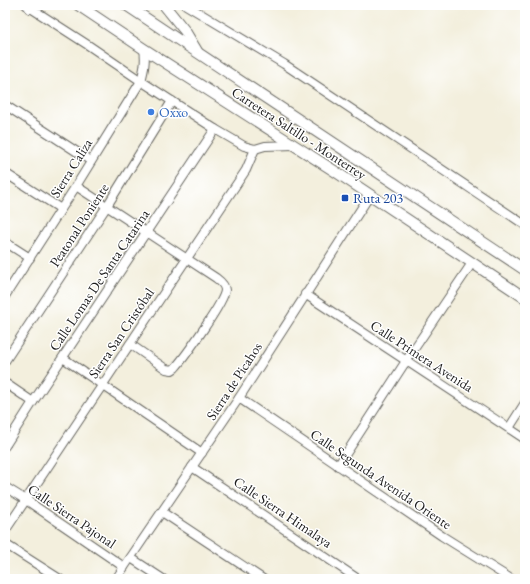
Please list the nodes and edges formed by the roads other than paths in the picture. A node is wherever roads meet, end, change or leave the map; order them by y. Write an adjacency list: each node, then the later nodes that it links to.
1 (78, 5): 6 (main road, Carretera Saltillo - Monterrey)
2 (126, 5): 7 (main road, Carretera Saltillo - Monterrey)
3 (164, 5): 7 (main road)
4 (186, 5): 20 (street)
5 (28, 6): 8 (street)
6 (144, 50): 8 (street, Sierra Caliza); 12 (main road, Carretera Saltillo - Monterrey)
7 (200, 54): 26 (main road, Carretera Saltillo - Monterrey)
8 (140, 81): 9 (street); 14 (street, Sierra Caliza)
9 (172, 101): 11 (street); 18 (street, Peatonal Poniente)
10 (5, 105): 14 (street)
11 (215, 129): 13 (street); 21 (street, Calle Lomas De Santa Catarina)
12 (293, 144): 13 (street); 17 (main road, Carretera Saltillo - Monterrey)
13 (255, 149): 24 (street, Sierra San Cristóbal)
14 (91, 161): 16 (street, Sierra Caliza)
15 (5, 173): 19 (street)
16 (76, 186): 18 (street); 19 (street, Sierra Caliza)
17 (370, 195): 25 (main road, Carretera Saltillo - Monterrey); 27 (street, Sierra de Picahos)
18 (107, 206): 21 (street); 33 (street, Peatonal Poniente)
19 (61, 209): 23 (street, Sierra Caliza)
20 (525, 225)
21 (146, 232): 24 (street); 31 (street, Calle Lomas De Santa Catarina)
22 (5, 242): 23 (street)
23 (30, 258): 28 (street, Sierra Caliza)
24 (186, 259): 30 (street, Sierra San Cristóbal); 30 (street)
25 (472, 263): 29 (main road, Carretera Saltillo - Monterrey); 32 (street)
26 (525, 270)
27 (305, 294): 32 (street, Calle Primera Avenida); 36 (street, Sierra de Picahos)
28 (5, 296)
29 (525, 298)
30 (130, 344): 35 (street, Sierra San Cristóbal)
31 (63, 358): 35 (street); 37 (street, Calle Lomas De Santa Catarina)
32 (406, 360): 39 (street, Calle Primera Avenida); 43 (street)
33 (5, 361)
34 (5, 383): 37 (street)
35 (102, 384): 42 (street); 46 (street, Sierra San Cristóbal)
36 (239, 398): 42 (street, Sierra de Picahos); 43 (street, Calle Segunda Avenida Oriente)
37 (33, 402): 41 (street, Calle Lomas De Santa Catarina)
38 (525, 403): 39 (street)
39 (509, 428): 40 (street, Calle Primera Avenida)
40 (525, 439)
41 (5, 446)
42 (202, 452): 44 (street, Sierra de Picahos)
43 (338, 466): 57 (street, Calle Segunda Avenida Oriente)
44 (192, 467): 47 (street, Sierra de Picahos); 56 (street, Calle Sierra Himalaya)
45 (5, 487): 46 (street, Calle Sierra Pajonal)
46 (26, 500): 48 (street, Sierra San Cristóbal); 51 (street, Calle Sierra Pajonal)
47 (162, 512): 50 (street, Sierra de Picahos); 55 (street)
48 (5, 531)
49 (5, 544): 52 (street)
50 (131, 558): 51 (street, Sierra de Picahos); 54 (street)
51 (124, 567): 53 (street, Sierra de Picahos)
52 (60, 579)
53 (116, 579)
54 (163, 579)
55 (263, 579)
56 (358, 579)
57 (510, 579)

